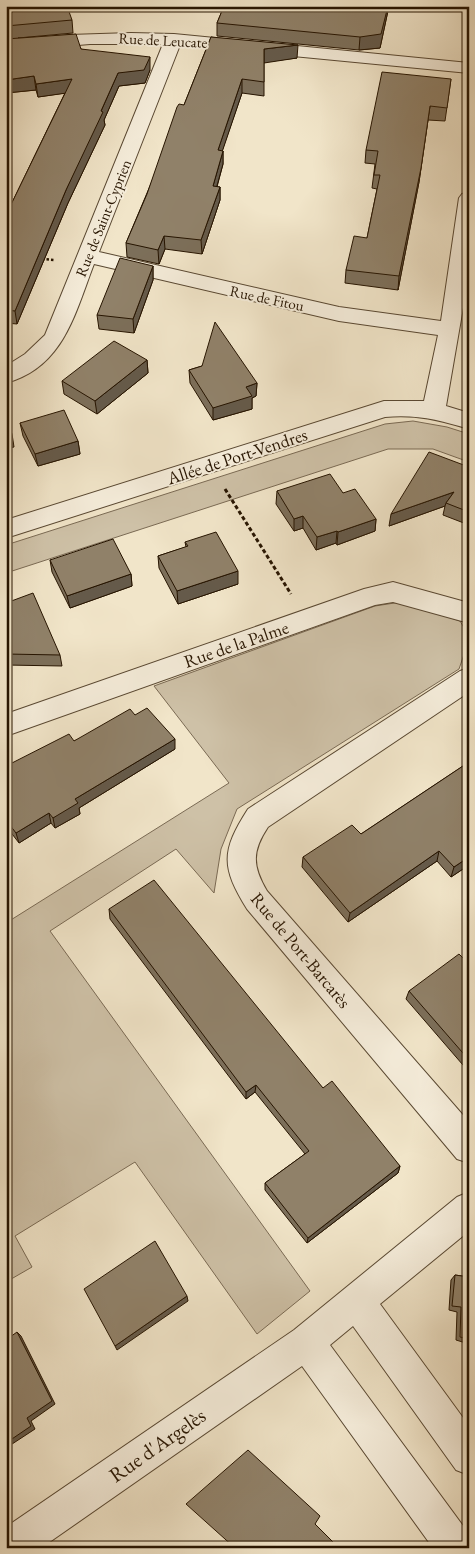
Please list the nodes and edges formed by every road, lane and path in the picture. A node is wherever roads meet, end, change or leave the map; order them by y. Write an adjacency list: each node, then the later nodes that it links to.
1 (174, 39): 2 (street, Rue de Leucate); 3 (street, Rue de Leucate); 6 (street, Rue de Saint-Cyprien)
2 (6, 46)
3 (469, 68)
4 (469, 198): 7 (street)
5 (36, 258): 6 (path)
6 (87, 261): 7 (street, Rue de Fitou); 8 (street, Rue de Saint-Cyprien)
7 (457, 318): 9 (street)
8 (6, 376)
9 (434, 409): 10 (street, Allée de Port-Vendres); 11 (street, Allée de Port-Vendres)
10 (469, 421)
11 (210, 465): 12 (street, Allée de Port-Vendres); 14 (path)
12 (6, 529)
13 (469, 613): 14 (street, Rue de la Palme)
14 (307, 620): 16 (street, Rue de la Palme)
15 (469, 678): 17 (street, Rue de Port-Barcarès)
16 (6, 725)
17 (469, 1148)
18 (469, 1209): 19 (street, Rue d'Argelès)
19 (357, 1302): 20 (street, Rue d'Argelès); 21 (street)
20 (306, 1342): 22 (street, Rue d'Argelès); 23 (street)
21 (469, 1457)
22 (8, 1548)
23 (456, 1548)

